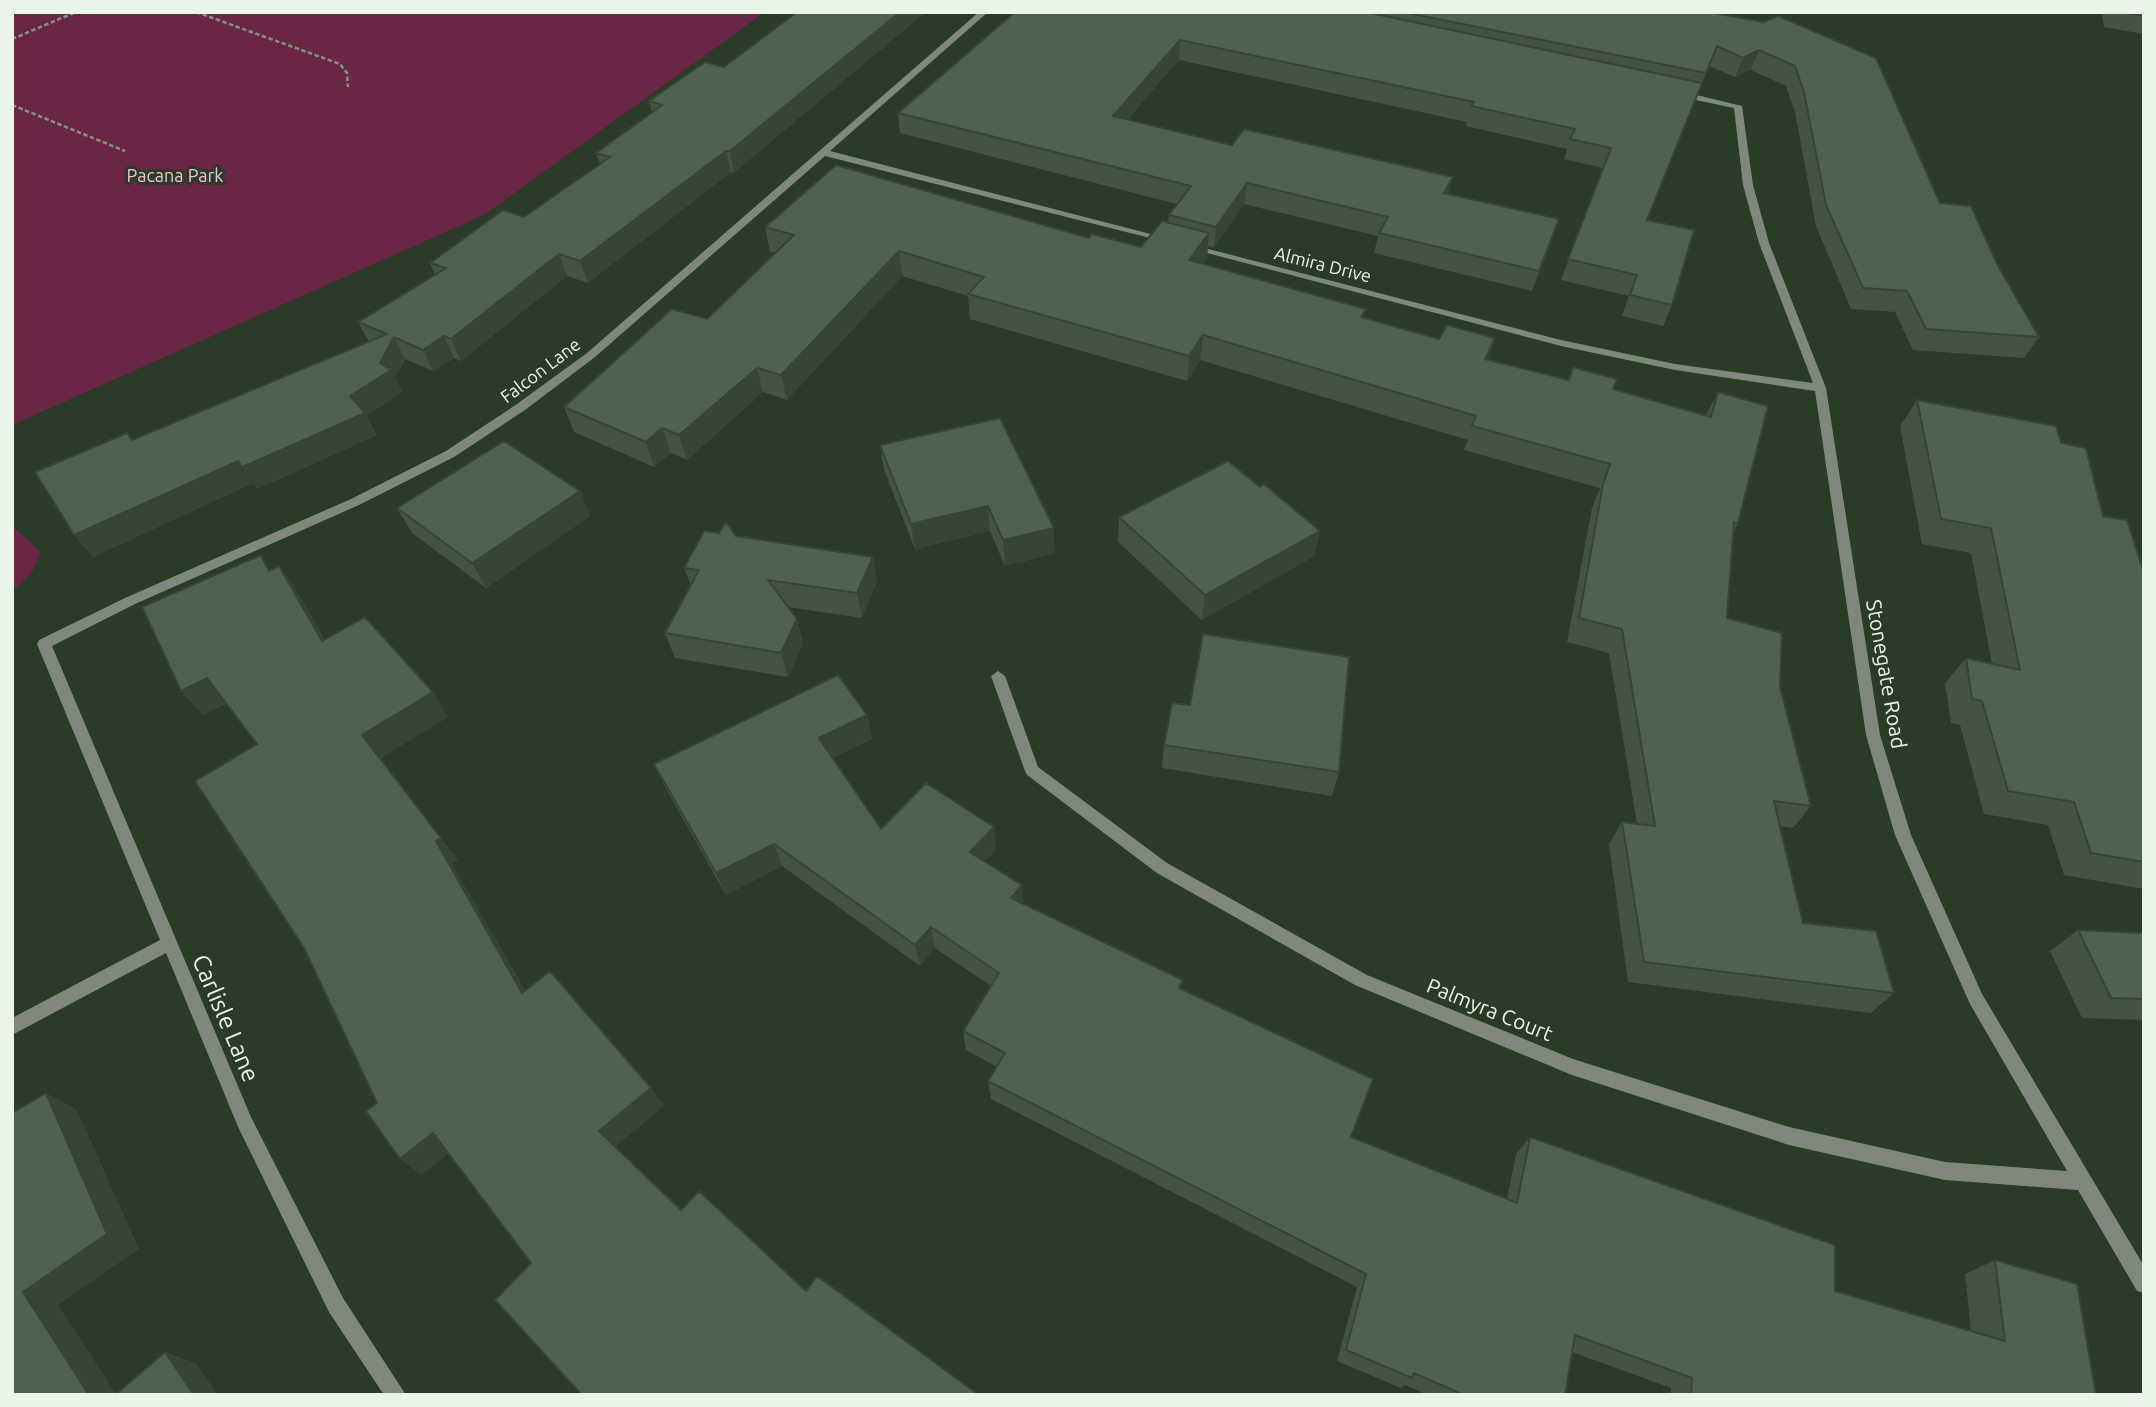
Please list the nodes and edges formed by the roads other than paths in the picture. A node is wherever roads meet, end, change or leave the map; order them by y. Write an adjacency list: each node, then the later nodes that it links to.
1 (984, 12): 3 (street, Falcon Lane)
2 (1670, 92): 4 (street, Stonegate Road)
3 (822, 152): 4 (street, Almira Drive); 5 (street, Falcon Lane)
4 (1821, 388): 9 (street, Stonegate Road)
5 (44, 644): 7 (street, Carlisle Lane)
6 (998, 676): 9 (street, Palmyra Court)
7 (168, 944): 8 (street); 11 (street, Carlisle Lane)
8 (12, 1027)
9 (2080, 1181): 10 (street, Stonegate Road)
10 (2144, 1284)
11 (396, 1395)

